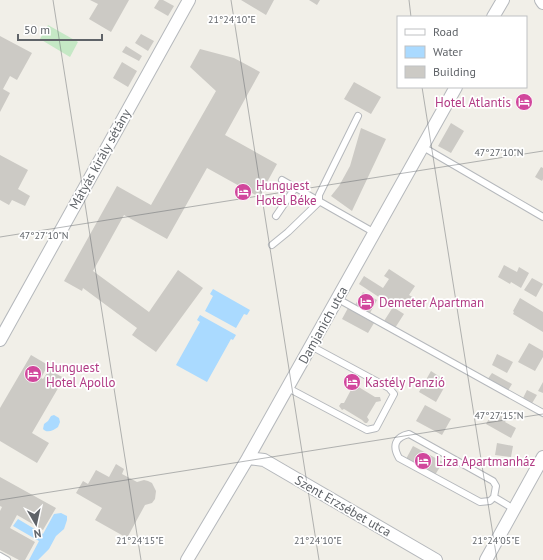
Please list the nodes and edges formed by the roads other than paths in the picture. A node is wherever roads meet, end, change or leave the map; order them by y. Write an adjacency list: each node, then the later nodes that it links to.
1 (189, 0): 17 (street, Mátyás király sétány)
2 (503, 0): 5 (street)
3 (541, 0): 4 (street)
4 (543, 3)
5 (494, 16)
6 (455, 88): 8 (street, Damjanich utca)
7 (358, 116): 11 (lane)
8 (423, 147): 13 (lane); 14 (street, Damjanich utca)
9 (282, 180): 10 (lane)
10 (295, 188): 11 (lane); 12 (lane)
11 (319, 202): 14 (lane); 15 (lane)
12 (276, 216)
13 (543, 217)
14 (375, 233): 16 (street, Damjanich utca)
15 (272, 245)
16 (338, 298): 18 (street, Damjanich utca); 20 (lane)
17 (0, 340)
18 (311, 346): 19 (street, Damjanich utca); 19 (lane)
19 (288, 388): 22 (street, Damjanich utca)
20 (543, 413)
21 (543, 457): 24 (street)
22 (248, 458): 27 (street, Damjanich utca); 28 (street, Szent Erzsébet utca)
23 (494, 497): 23 (lane); 24 (lane)
24 (514, 509): 29 (street)
25 (0, 556): 26 (lane)
26 (7, 560)
27 (187, 560)
28 (436, 560)
29 (486, 560)

